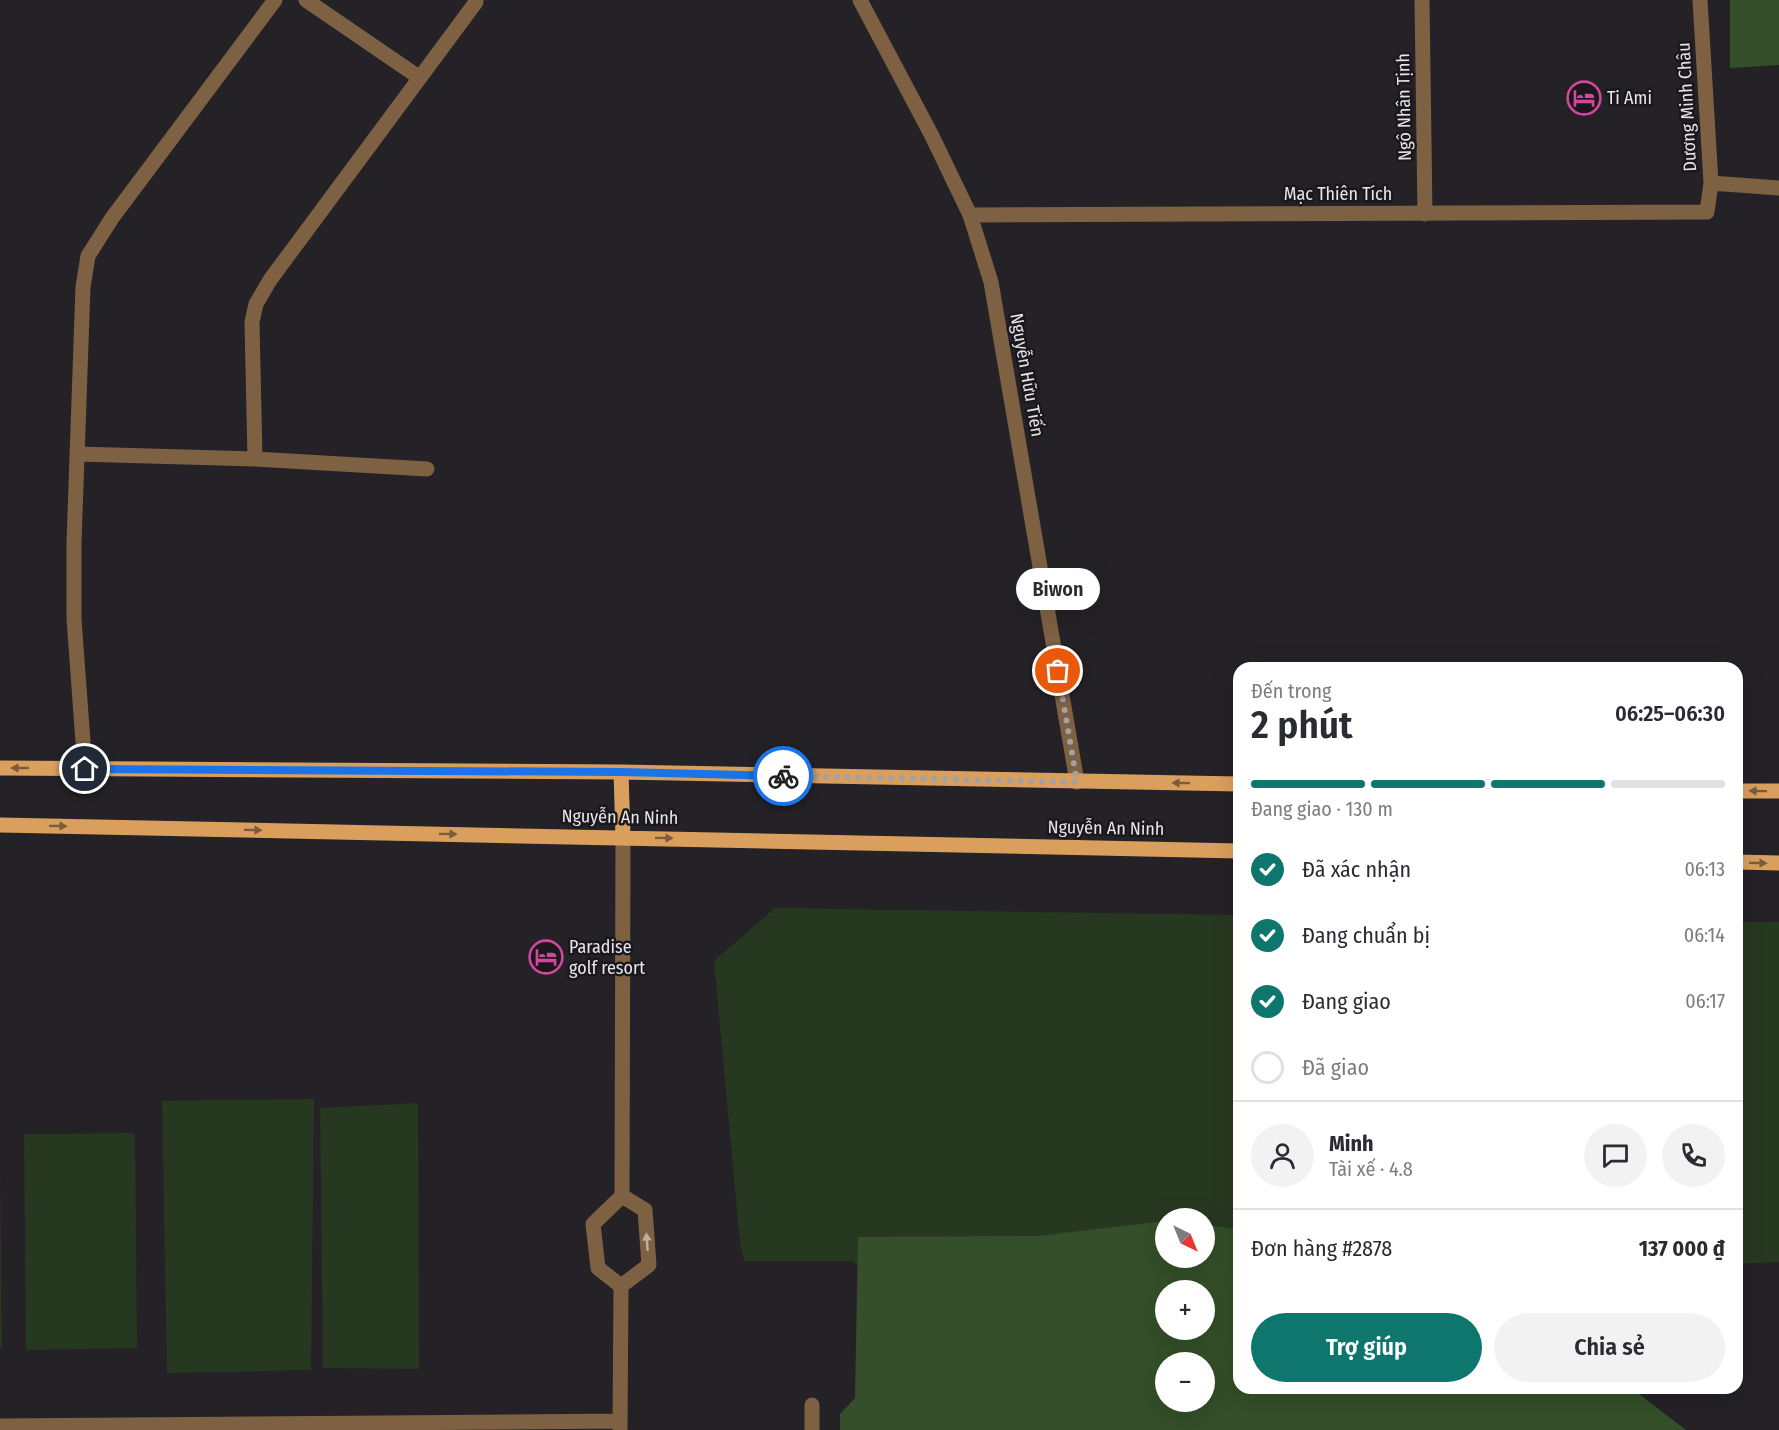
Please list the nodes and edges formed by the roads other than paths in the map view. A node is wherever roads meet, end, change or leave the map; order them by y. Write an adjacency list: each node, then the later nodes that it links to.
1 (275, 0): 13 (street)
2 (306, 0): 7 (street)
3 (860, 0): 12 (street, Nguyễn Hữu Tiến)
4 (1422, 0): 11 (street, Ngô Nhân Tịnh)
5 (1700, 0): 8 (street, Dương Minh Châu)
6 (476, 2): 7 (street)
7 (420, 78): 14 (street)
8 (1711, 183): 9 (street); 10 (street, Dương Minh Châu)
9 (1779, 188)
10 (1707, 212): 11 (street, Mạc Thiên Tích)
11 (1425, 213): 12 (street, Mạc Thiên Tích)
12 (970, 215): 19 (street, Nguyễn Hữu Tiến)
13 (78, 454): 14 (street); 17 (street)
14 (255, 459): 15 (street)
15 (427, 469)
16 (0, 768): 17 (main road, one-way to 16)
17 (85, 769): 18 (main road)
18 (621, 772): 19 (main road); 24 (main road)
19 (1077, 782): 20 (main road, one-way to 19)
20 (1233, 784)
21 (1743, 790): 22 (main road, one-way to 21)
22 (1779, 791)
23 (0, 825): 24 (main road, Nguyễn An Ninh, one-way to 24)
24 (623, 837): 25 (main road, Nguyễn An Ninh, one-way to 25); 28 (street)
25 (1233, 851)
26 (1743, 862): 27 (main road, one-way to 27)
27 (1779, 863)
28 (622, 1196): 29 (street); 29 (street, one-way to 28)
29 (621, 1286): 31 (street)
30 (812, 1405): 33 (street)
31 (620, 1425): 32 (street)
32 (0, 1426)
33 (812, 1430)

